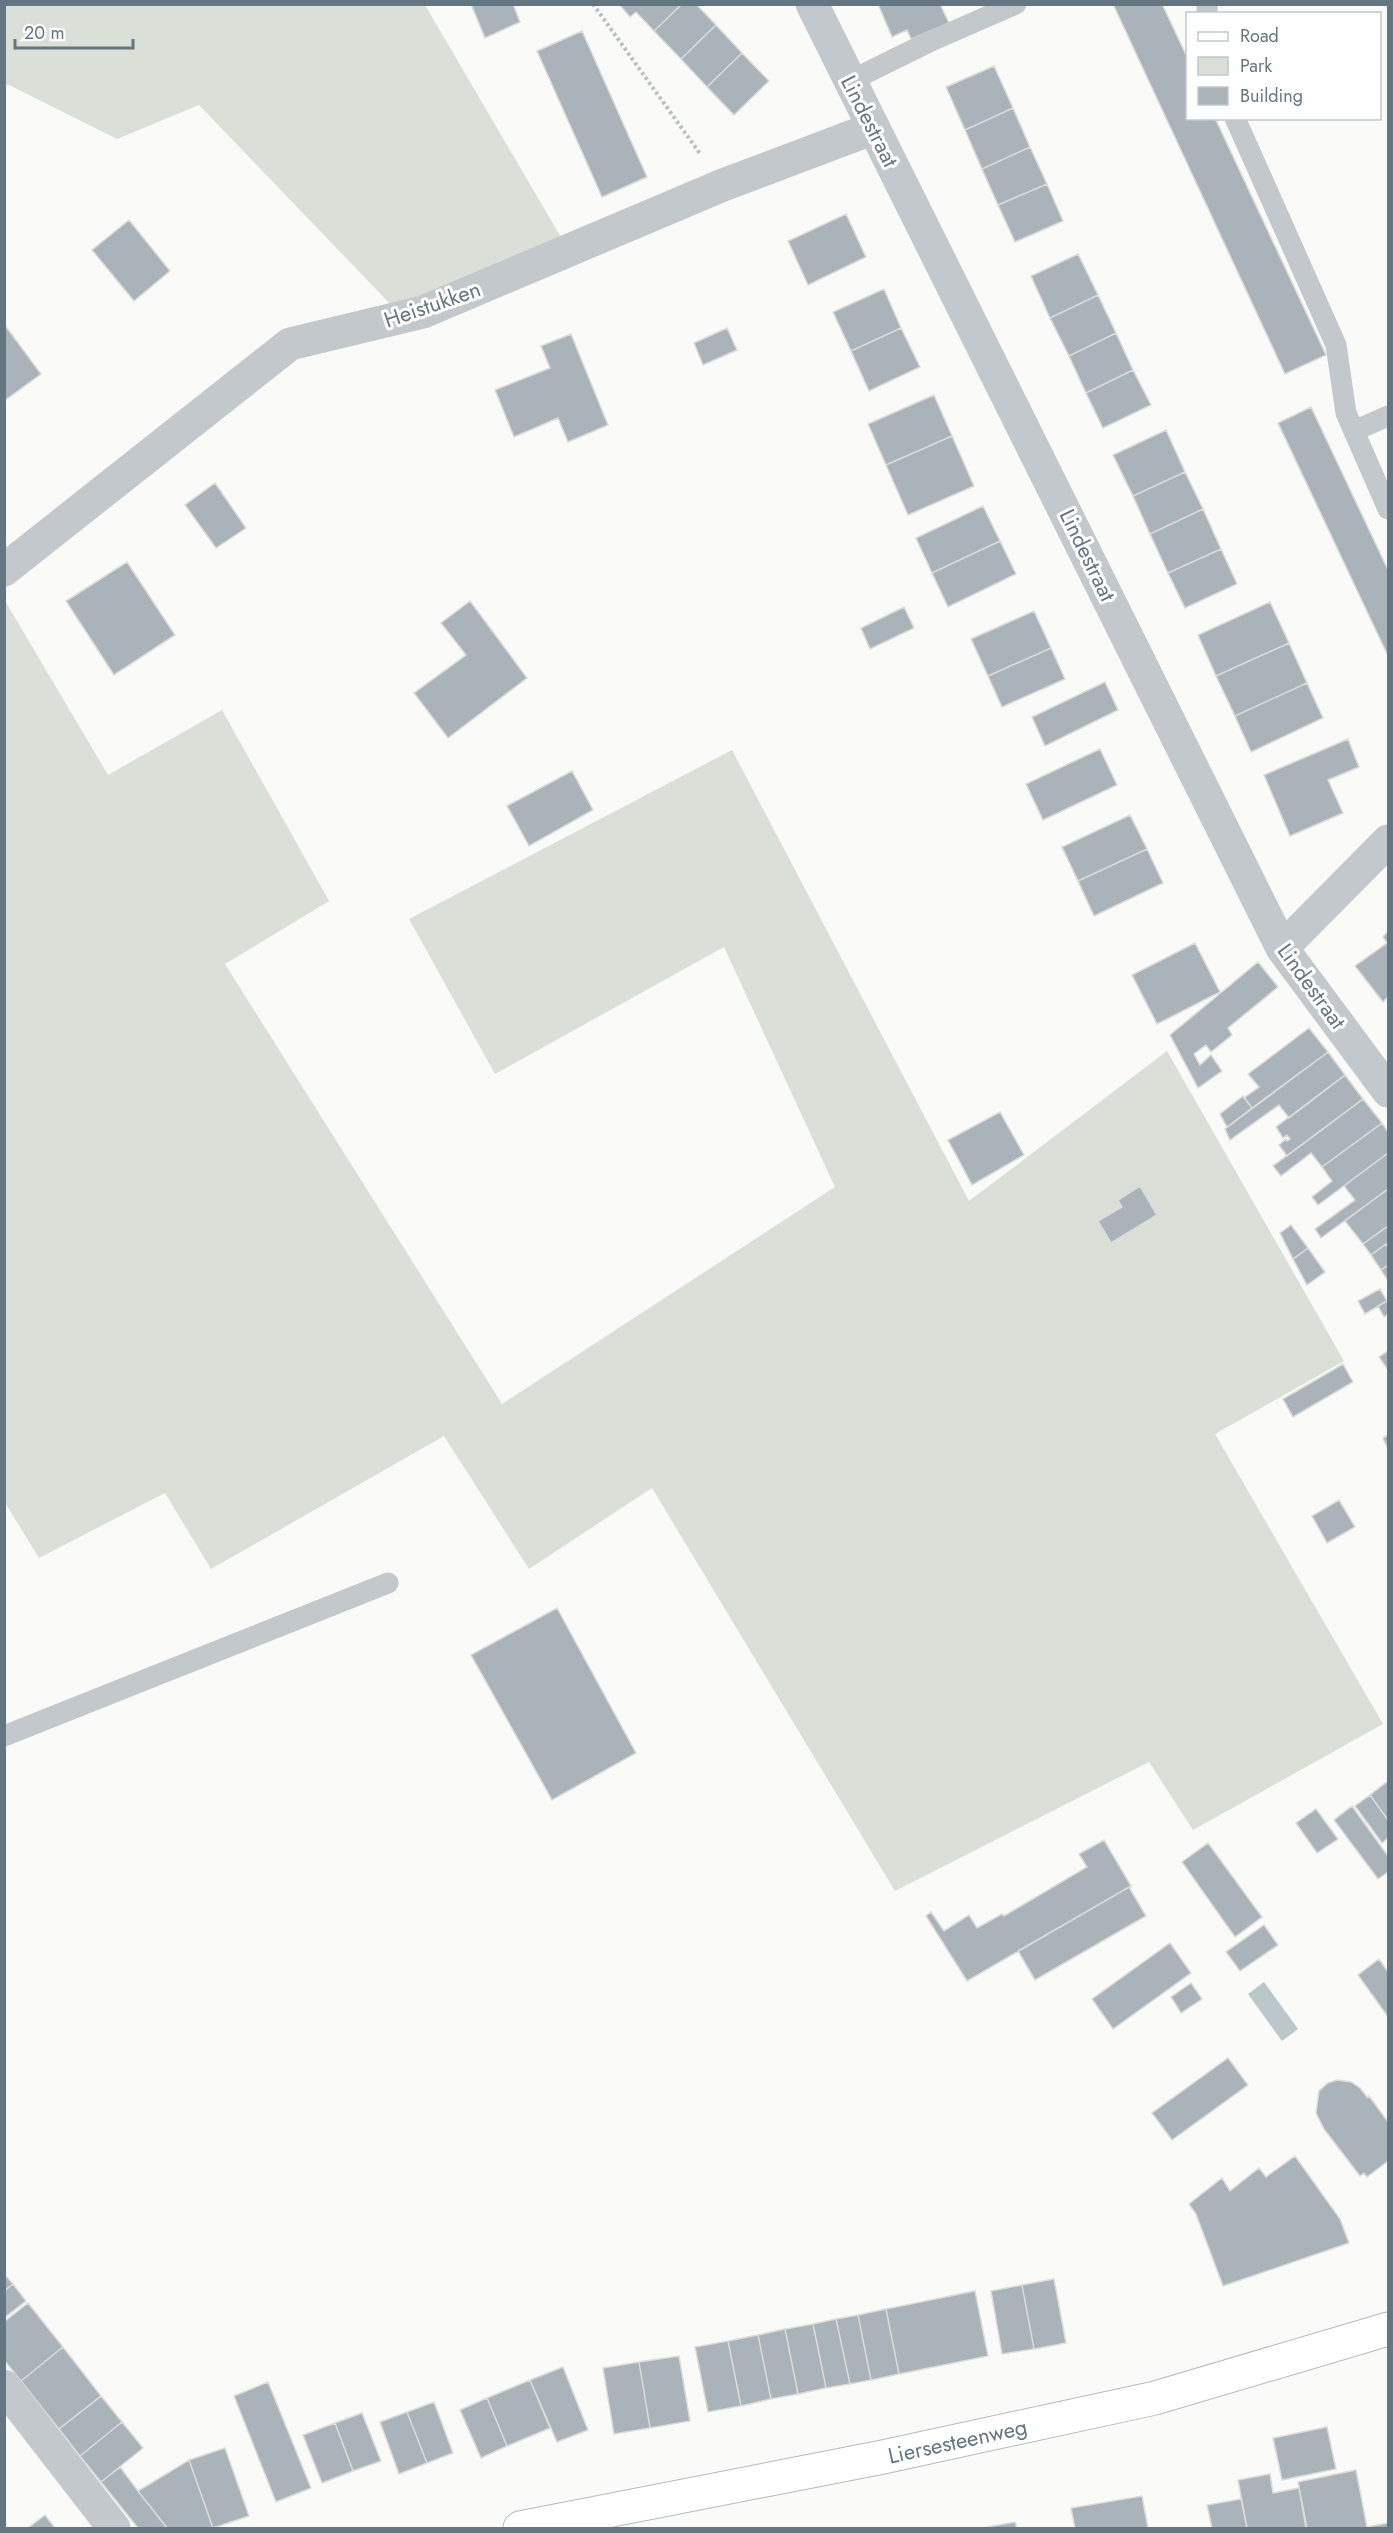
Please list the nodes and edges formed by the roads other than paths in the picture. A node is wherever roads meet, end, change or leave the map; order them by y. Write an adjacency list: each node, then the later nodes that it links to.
1 (812, 4): 3 (street, Lindestraat)
2 (1017, 4): 3 (lane)
3 (850, 81): 5 (street, Lindestraat)
4 (1236, 120): 7 (lane)
5 (874, 128): 9 (street, Heistukken); 11 (street, Lindestraat)
6 (1389, 416): 7 (lane)
7 (1354, 431): 8 (lane)
8 (1389, 509)
9 (4, 570)
10 (1389, 841): 11 (street)
11 (1282, 948): 12 (street, Lindestraat)
12 (1389, 1091)
13 (388, 1583): 14 (lane)
14 (4, 1736)
15 (1389, 2329): 18 (main road, Liersesteenweg)
16 (4, 2386): 17 (street)
17 (114, 2529)
18 (520, 2529)

